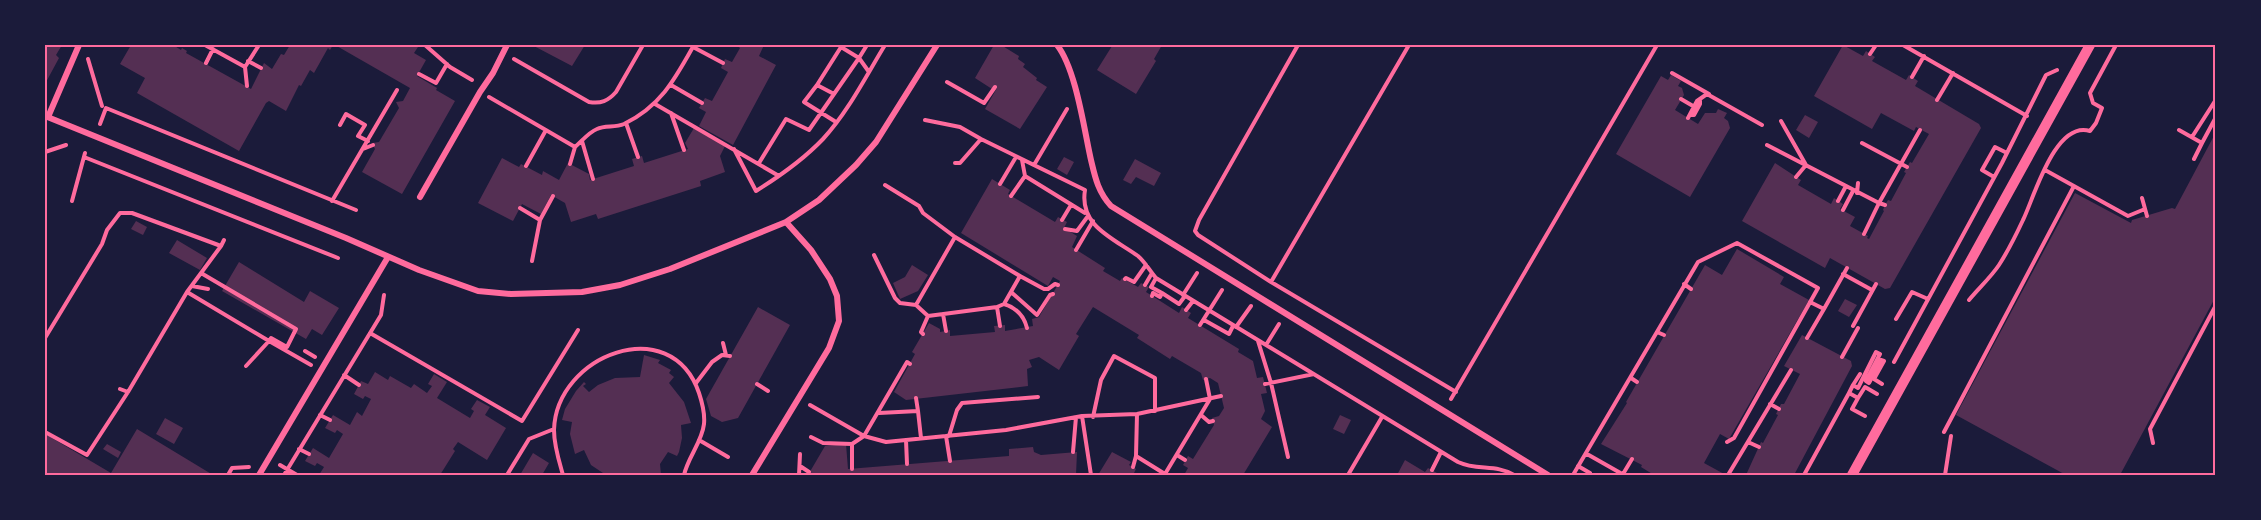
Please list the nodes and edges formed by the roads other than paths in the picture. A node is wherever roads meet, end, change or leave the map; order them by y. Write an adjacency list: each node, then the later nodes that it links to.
1 (79, 45): 6 (street)
2 (507, 45): 7 (street)
3 (937, 45): 8 (street)
4 (1057, 45): 12 (street)
5 (2090, 45): 13 (street)
6 (46, 116): 9 (street)
7 (420, 197)
8 (786, 222): 9 (street); 11 (street)
9 (388, 257): 10 (street)
10 (259, 475)
11 (752, 475)
12 (1548, 475)
13 (1852, 475)

